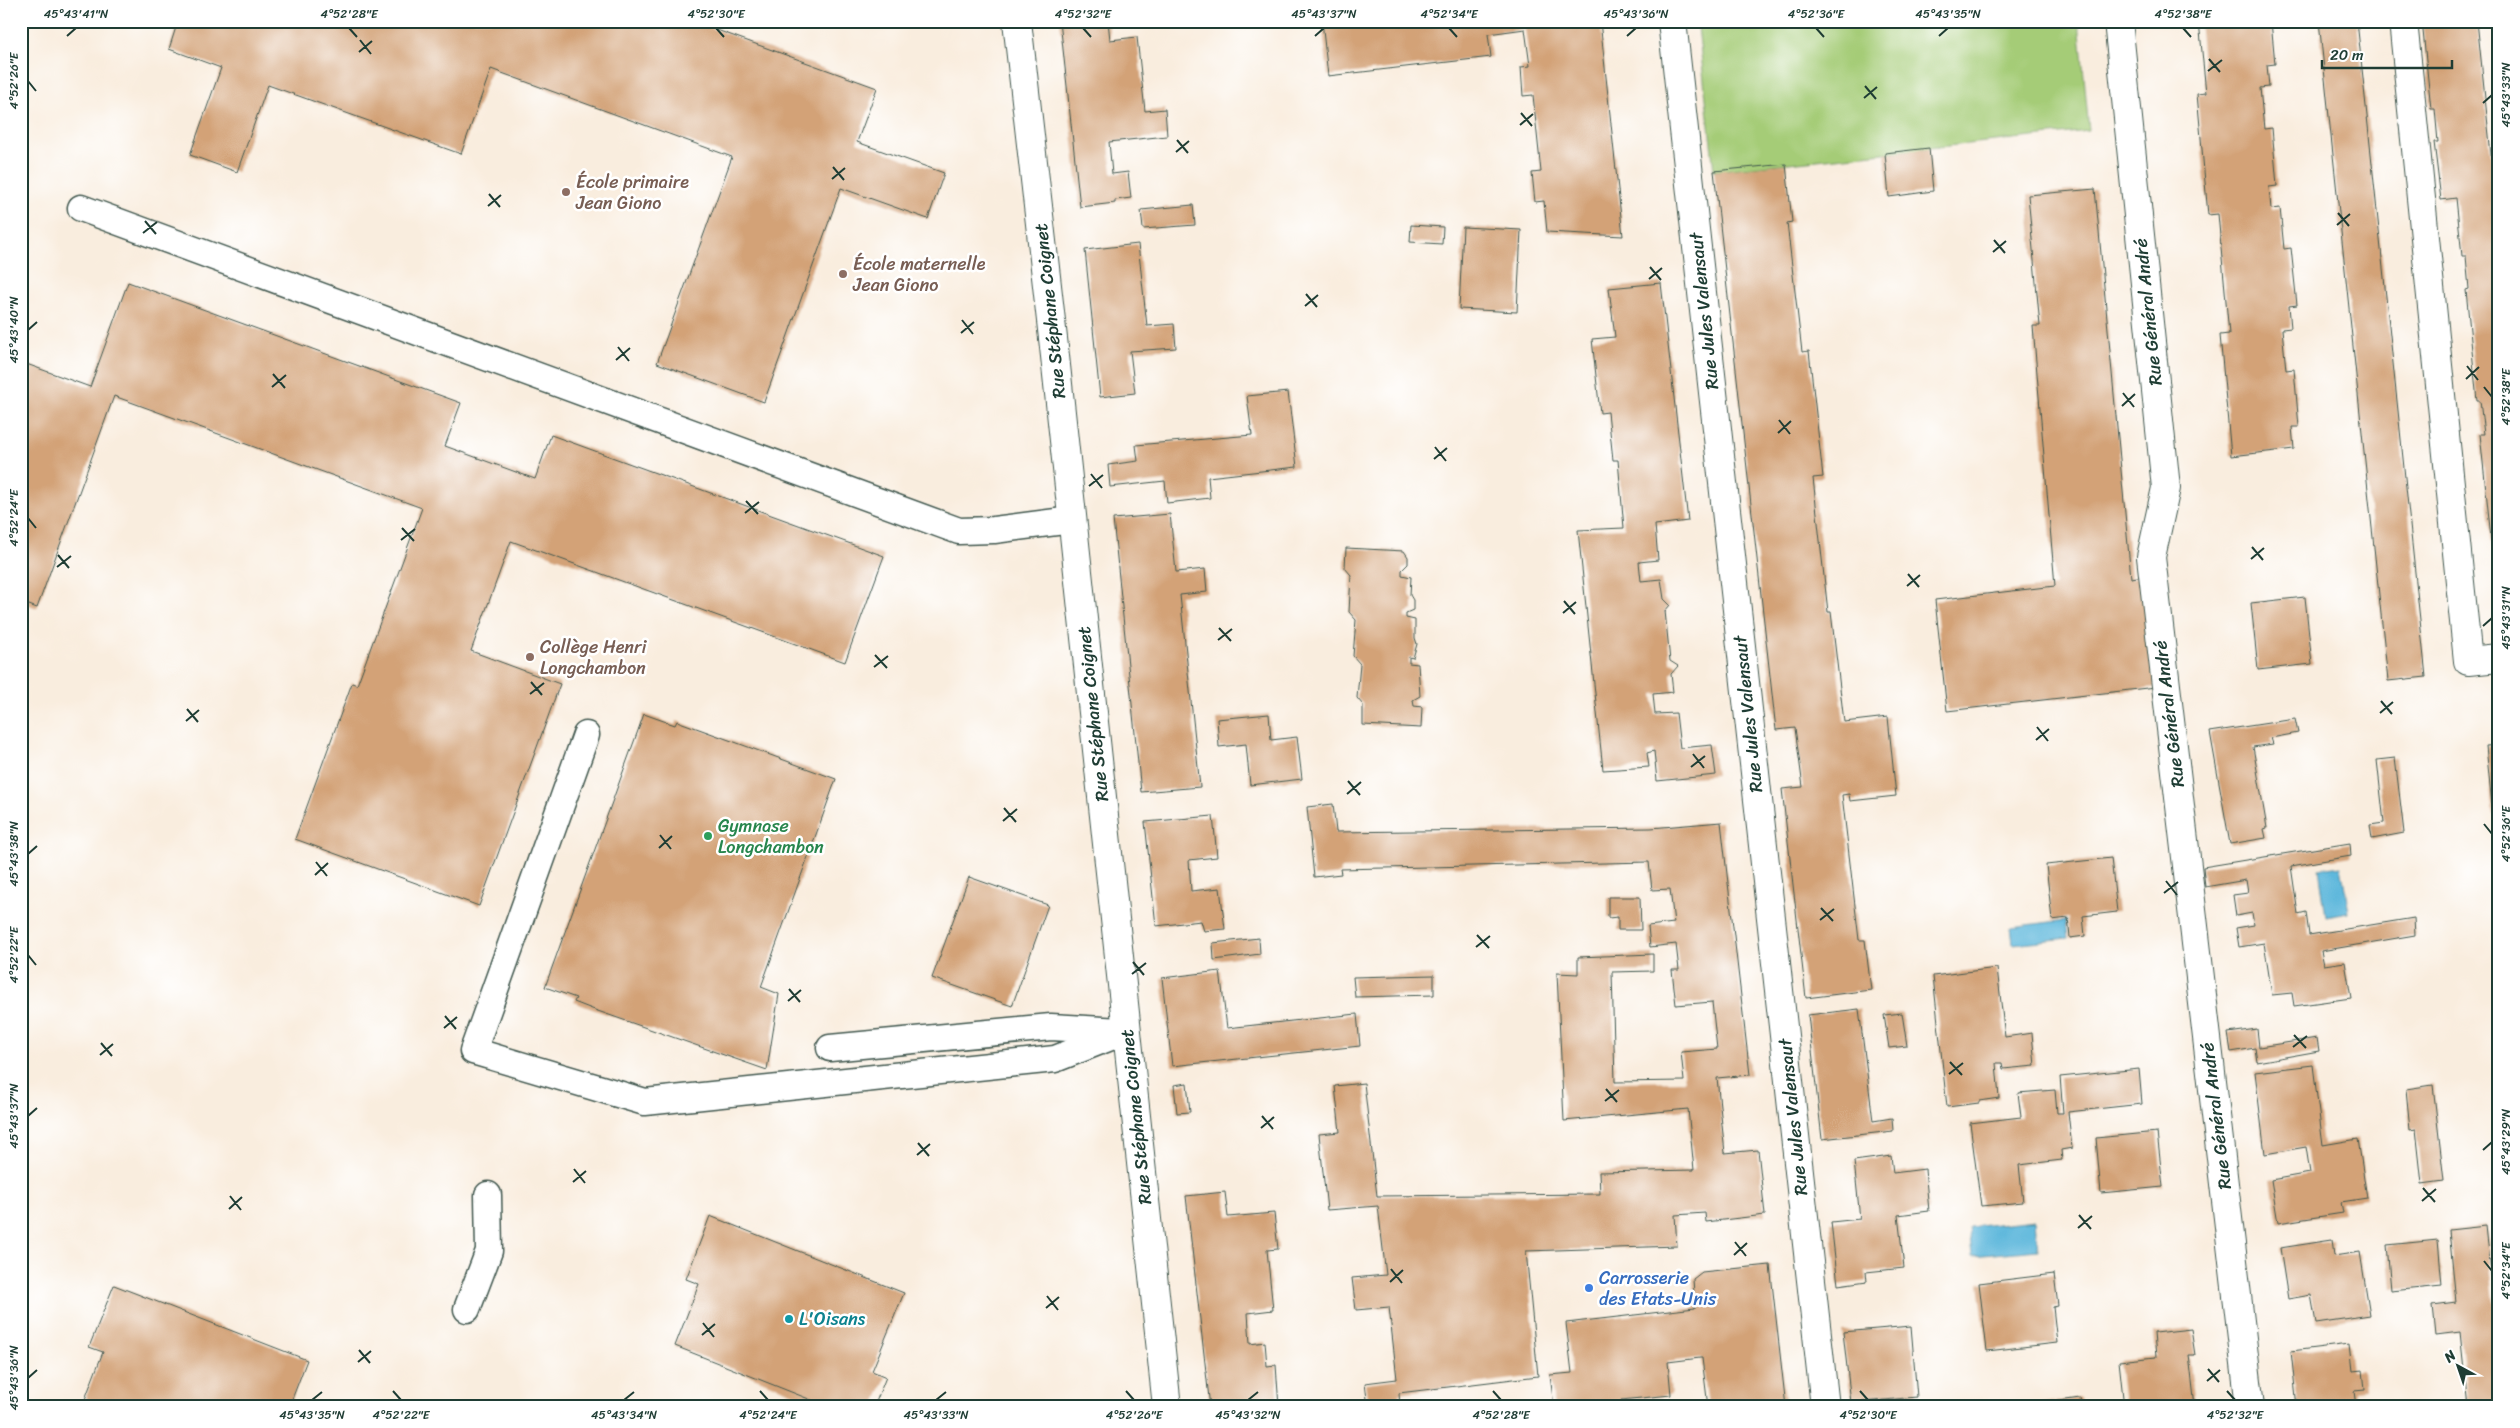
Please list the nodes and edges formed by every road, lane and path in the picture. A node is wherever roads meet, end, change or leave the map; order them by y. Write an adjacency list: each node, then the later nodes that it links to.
1 (1017, 21): 6 (street, Rue Stéphane Coignet)
2 (1672, 21): 14 (street, Rue Jules Valensaut)
3 (2118, 21): 15 (street, Rue Général André)
4 (2403, 21): 7 (street)
5 (81, 208): 6 (lane)
6 (1072, 520): 9 (street, Rue Stéphane Coignet)
7 (2499, 658)
8 (586, 735): 9 (lane)
9 (1126, 1031): 10 (lane); 13 (street, Rue Stéphane Coignet)
10 (830, 1048)
11 (488, 1196): 12 (lane)
12 (467, 1309)
13 (1167, 1407)
14 (1825, 1407)
15 (2250, 1407)

